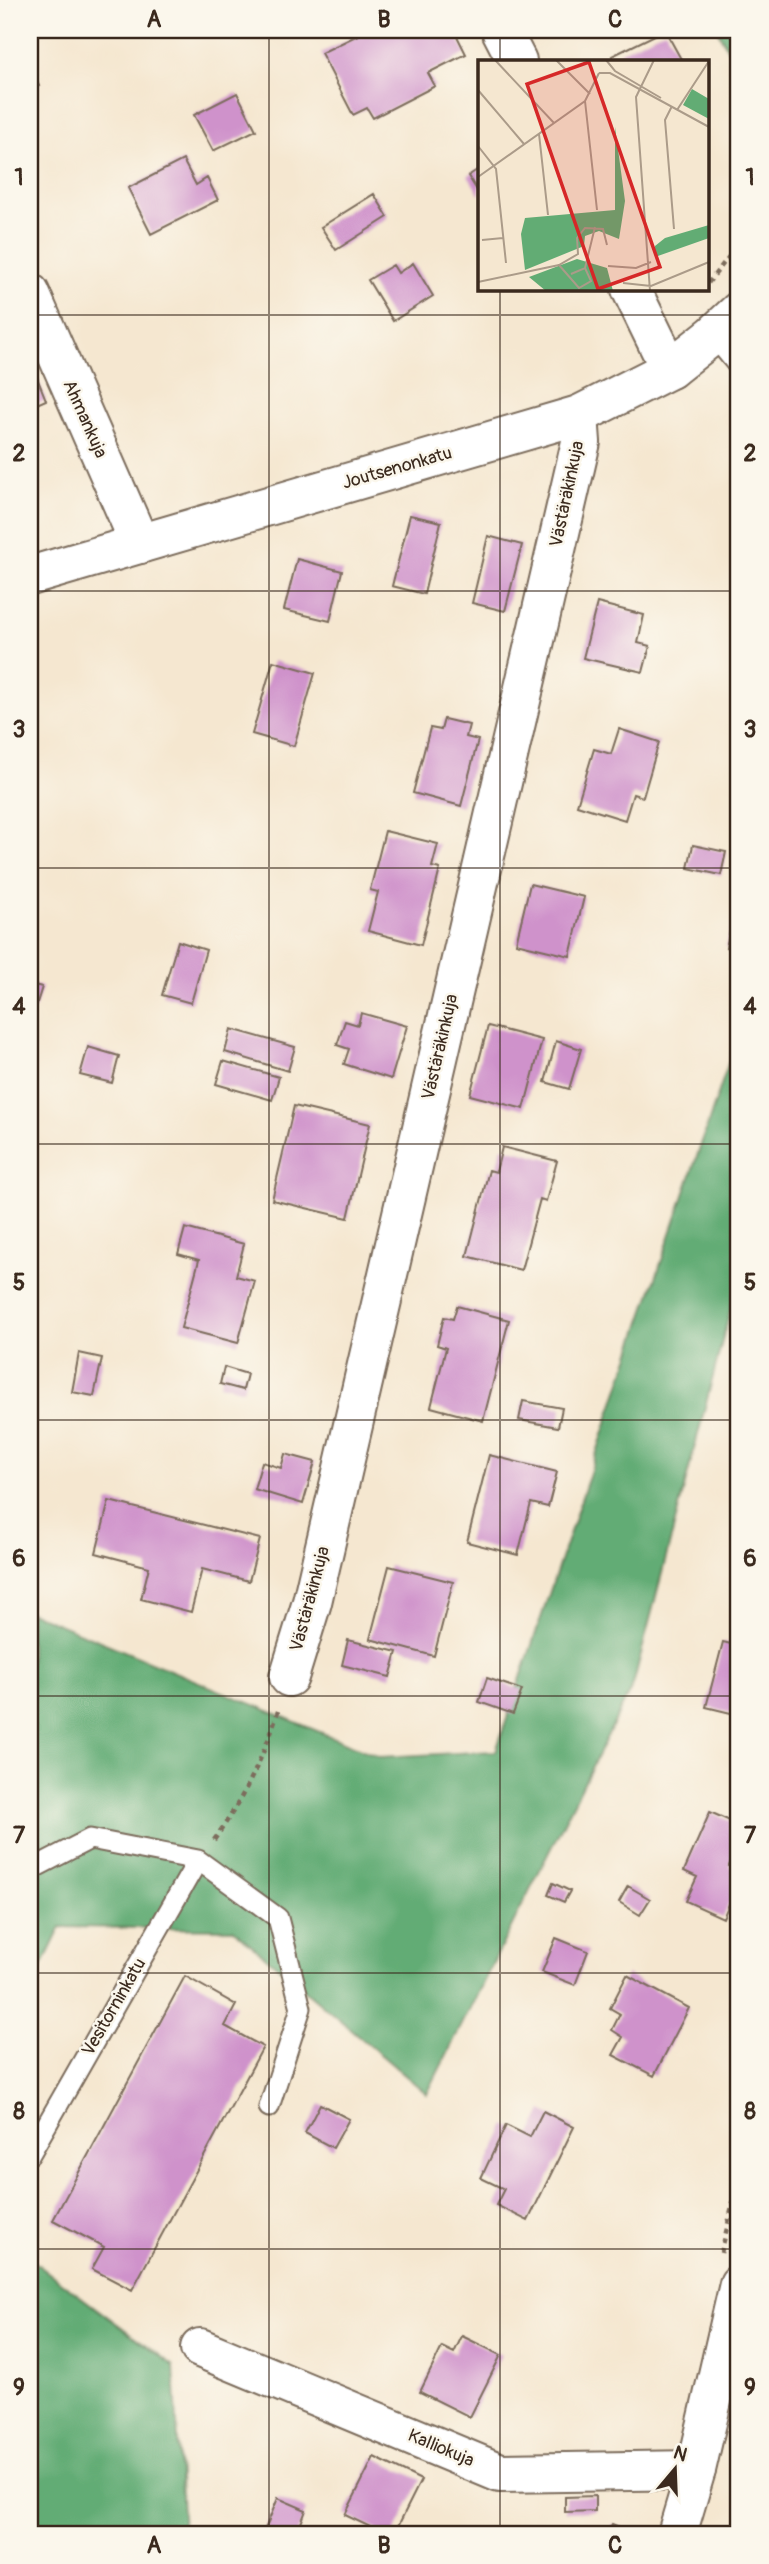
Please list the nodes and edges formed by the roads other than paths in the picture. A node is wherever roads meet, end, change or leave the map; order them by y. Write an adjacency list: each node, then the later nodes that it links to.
1 (501, 30): 2 (street)
2 (516, 60)
3 (631, 290): 7 (street)
4 (30, 293): 9 (street, Ahmankuja)
5 (726, 323): 6 (lane); 7 (street, Joutsenonkatu)
6 (739, 367)
7 (670, 369): 8 (street, Joutsenonkatu)
8 (579, 415): 9 (street, Joutsenonkatu); 11 (street, Västäräkinkuja)
9 (140, 544): 10 (street, Joutsenonkatu)
10 (30, 576)
11 (289, 1677)
12 (198, 1860): 13 (lane); 14 (lane); 15 (lane, Vesitorninkatu)
13 (30, 1870)
14 (269, 2106)
15 (30, 2154)
16 (739, 2284): 18 (street)
17 (200, 2348): 18 (street, Kalliokuja)
18 (696, 2470): 19 (street)
19 (677, 2534)

